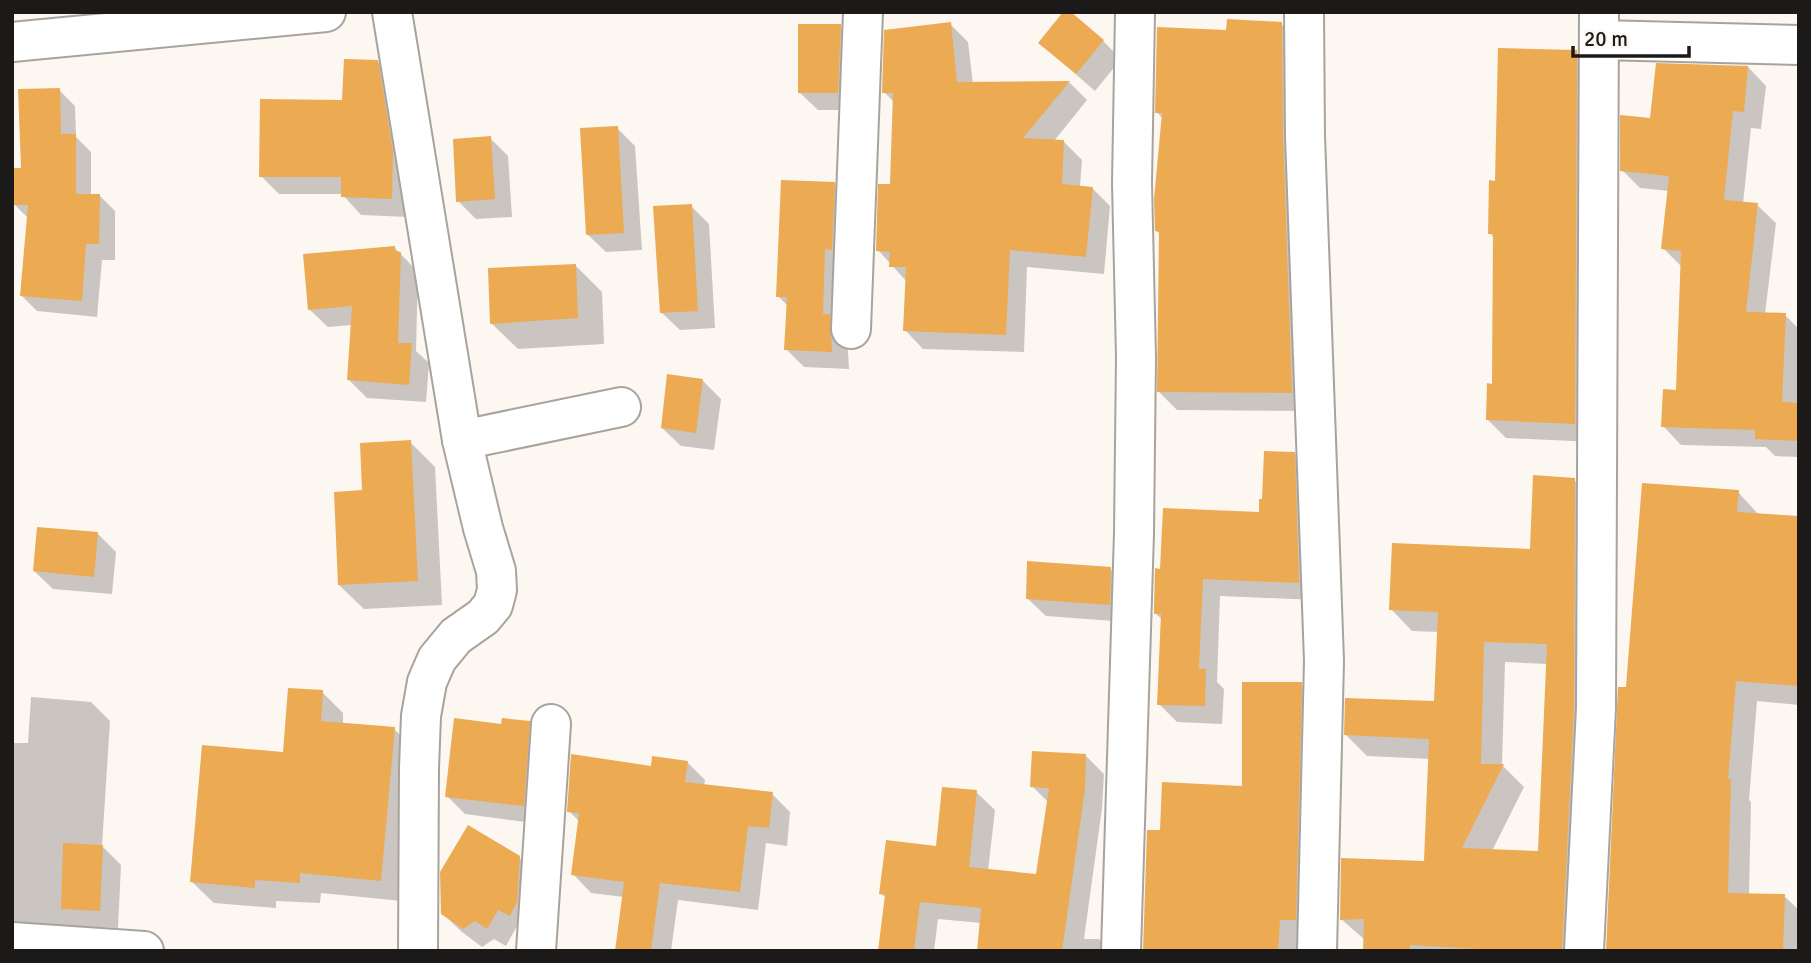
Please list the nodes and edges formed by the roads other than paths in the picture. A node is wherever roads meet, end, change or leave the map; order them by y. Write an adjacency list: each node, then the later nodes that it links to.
1 (392, 12): 11 (street)
2 (863, 12): 9 (street)
3 (1135, 12): 17 (street)
4 (1304, 12): 18 (street)
5 (308, 13): 7 (street)
6 (1599, 26): 8 (street); 19 (street)
7 (12, 42)
8 (1799, 45)
9 (850, 329)
10 (621, 407): 11 (street)
11 (462, 440): 15 (street)
12 (551, 724): 16 (street)
13 (12, 942): 14 (street)
14 (144, 951)
15 (418, 951)
16 (536, 951)
17 (1121, 951)
18 (1317, 951)
19 (1584, 951)

